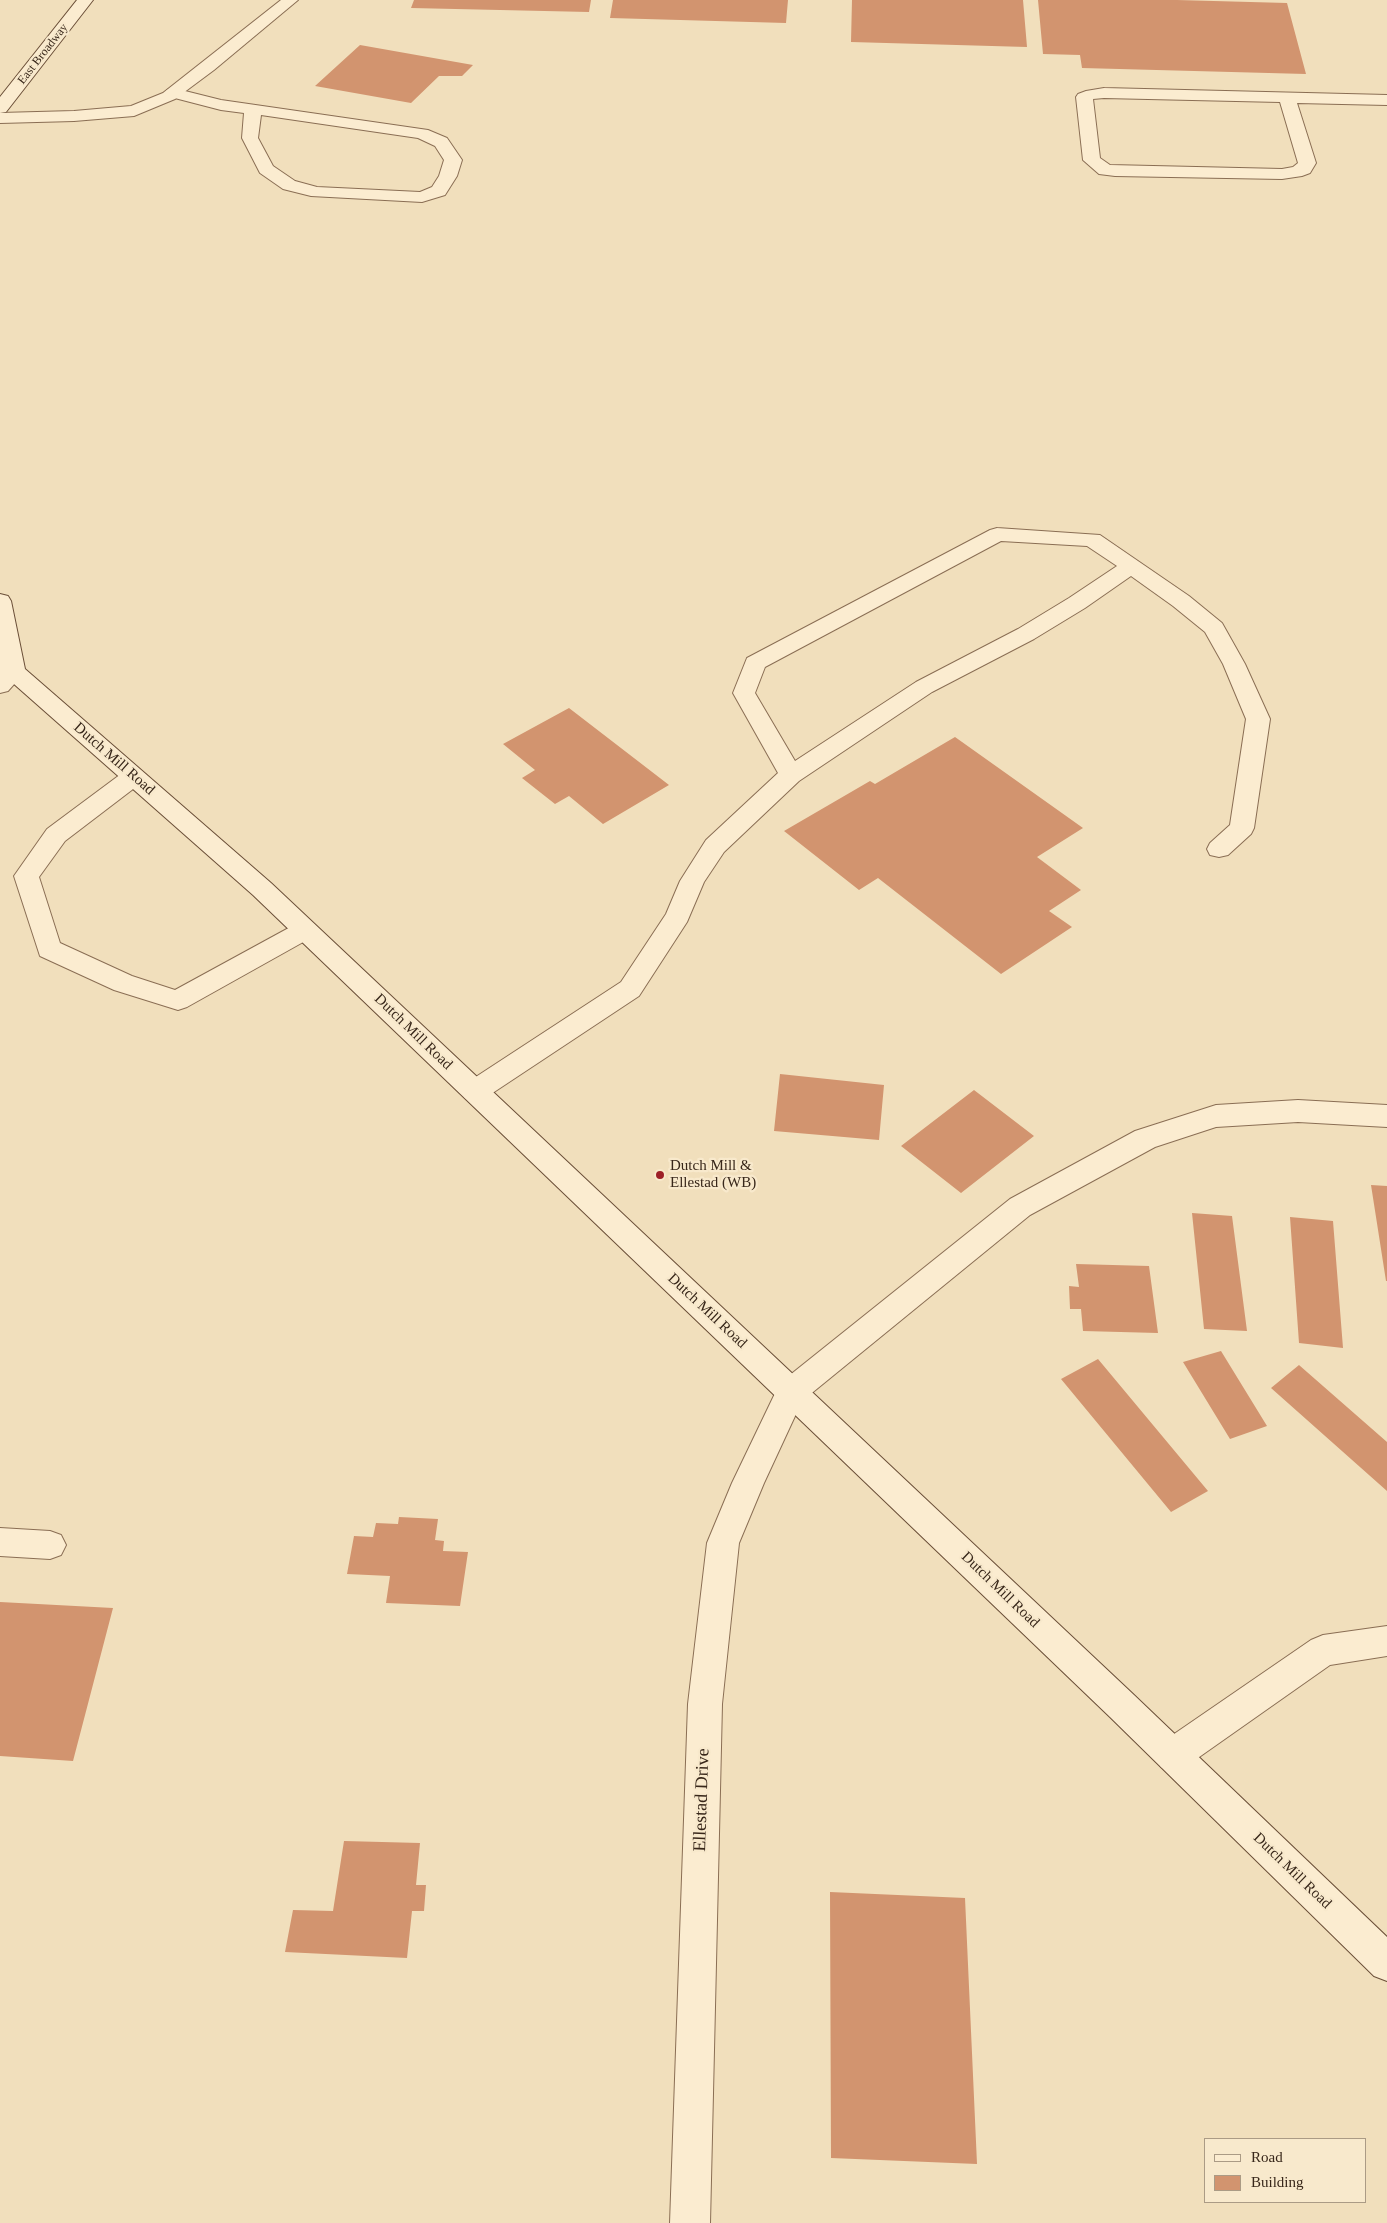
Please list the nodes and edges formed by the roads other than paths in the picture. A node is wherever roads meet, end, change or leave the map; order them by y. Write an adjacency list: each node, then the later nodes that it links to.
1 (85, 0): 6 (street, East Broadway)
2 (290, 0): 3 (street)
3 (173, 93): 7 (street); 8 (street)
4 (1287, 98): 4 (street); 5 (street)
5 (1387, 100)
6 (0, 108)
7 (253, 109): 7 (street)
8 (0, 118)
9 (1131, 566): 12 (street); 12 (street); 14 (street)
10 (0, 602): 11 (street)
11 (5, 675): 13 (street, Dutch Mill Road)
12 (791, 775): 16 (street)
13 (133, 776): 15 (street, Dutch Mill Road); 15 (street)
14 (1219, 848)
15 (306, 930): 16 (street, Dutch Mill Road)
16 (475, 1091): 18 (street, Dutch Mill Road)
17 (1387, 1116): 18 (street)
18 (791, 1392): 22 (street, Dutch Mill Road); 24 (street, Ellestad Drive)
19 (0, 1542): 20 (street)
20 (50, 1545)
21 (1387, 1640): 22 (street)
22 (1173, 1755): 23 (street, Dutch Mill Road)
23 (1387, 1963)
24 (690, 2223)

